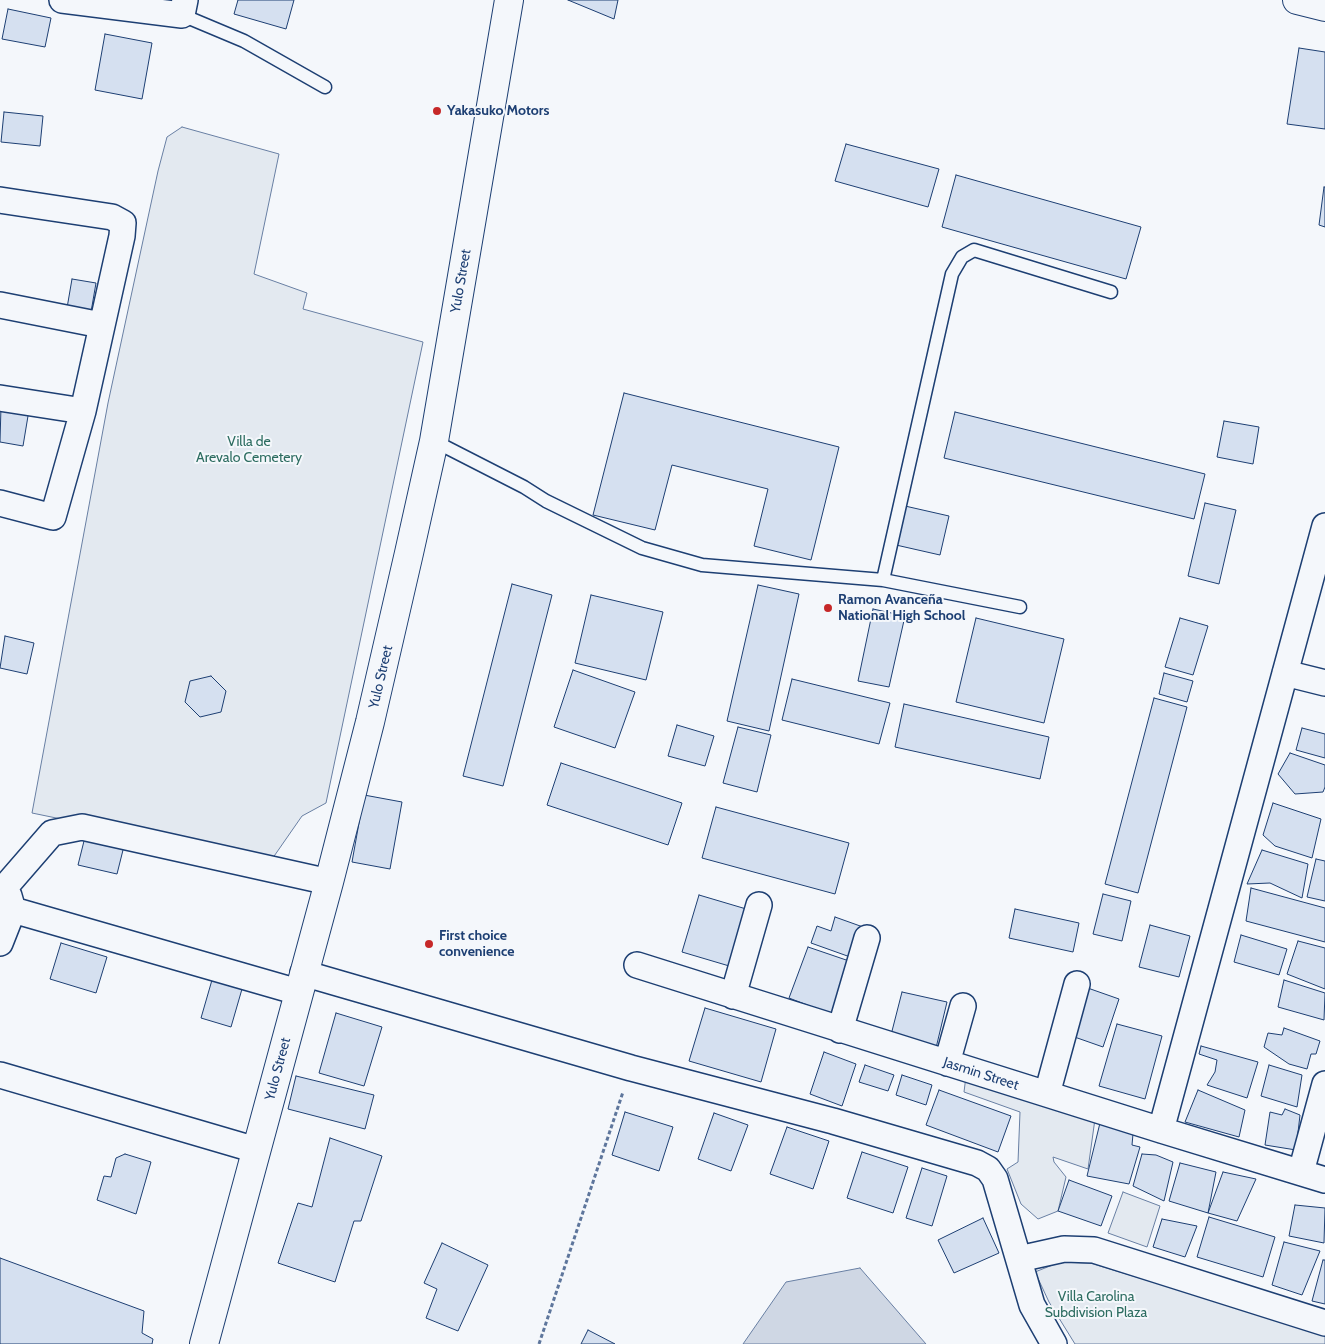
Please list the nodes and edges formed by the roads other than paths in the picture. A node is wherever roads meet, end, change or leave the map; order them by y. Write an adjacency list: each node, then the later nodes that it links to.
1 (62, 0): 4 (street)
2 (509, 0): 13 (main road, Yulo Street)
3 (1296, 0): 5 (main road)
4 (184, 7): 6 (lane)
5 (1325, 7)
6 (325, 87)
7 (0, 200): 10 (street)
8 (1111, 292): 16 (lane)
9 (0, 305): 10 (street)
10 (101, 325): 12 (street)
11 (0, 398): 12 (street)
12 (83, 411): 14 (street)
13 (434, 441): 16 (lane); 21 (main road, Yulo Street)
14 (0, 503)
15 (1325, 526): 18 (street)
16 (883, 580): 17 (lane)
17 (1020, 607)
18 (1285, 673): 19 (street); 36 (street)
19 (1325, 683)
20 (3, 882): 21 (street); 23 (street)
21 (329, 882): 27 (main road, Yulo Street)
22 (759, 905): 29 (street)
23 (13, 910): 25 (street); 27 (street)
24 (867, 938): 31 (street)
25 (0, 943)
26 (637, 965): 29 (street, Jasmin Street)
27 (301, 982): 37 (main road, Yulo Street); 40 (street)
28 (1077, 984): 35 (street)
29 (733, 996): 31 (street, Jasmin Street)
30 (963, 1006): 32 (street)
31 (840, 1030): 32 (street, Jasmin Street)
32 (947, 1063): 35 (street, Jasmin Street)
33 (0, 1075): 37 (street)
34 (1325, 1084): 38 (street)
35 (1047, 1094): 36 (street, Jasmin Street)
36 (1161, 1130): 38 (street, Jasmin Street)
37 (256, 1150): 42 (main road, Yulo Street)
38 (1301, 1172): 39 (street, Jasmin Street)
39 (1325, 1180)
40 (1019, 1259): 41 (street); 43 (street)
41 (1325, 1323)
42 (204, 1344)
43 (1054, 1344)

